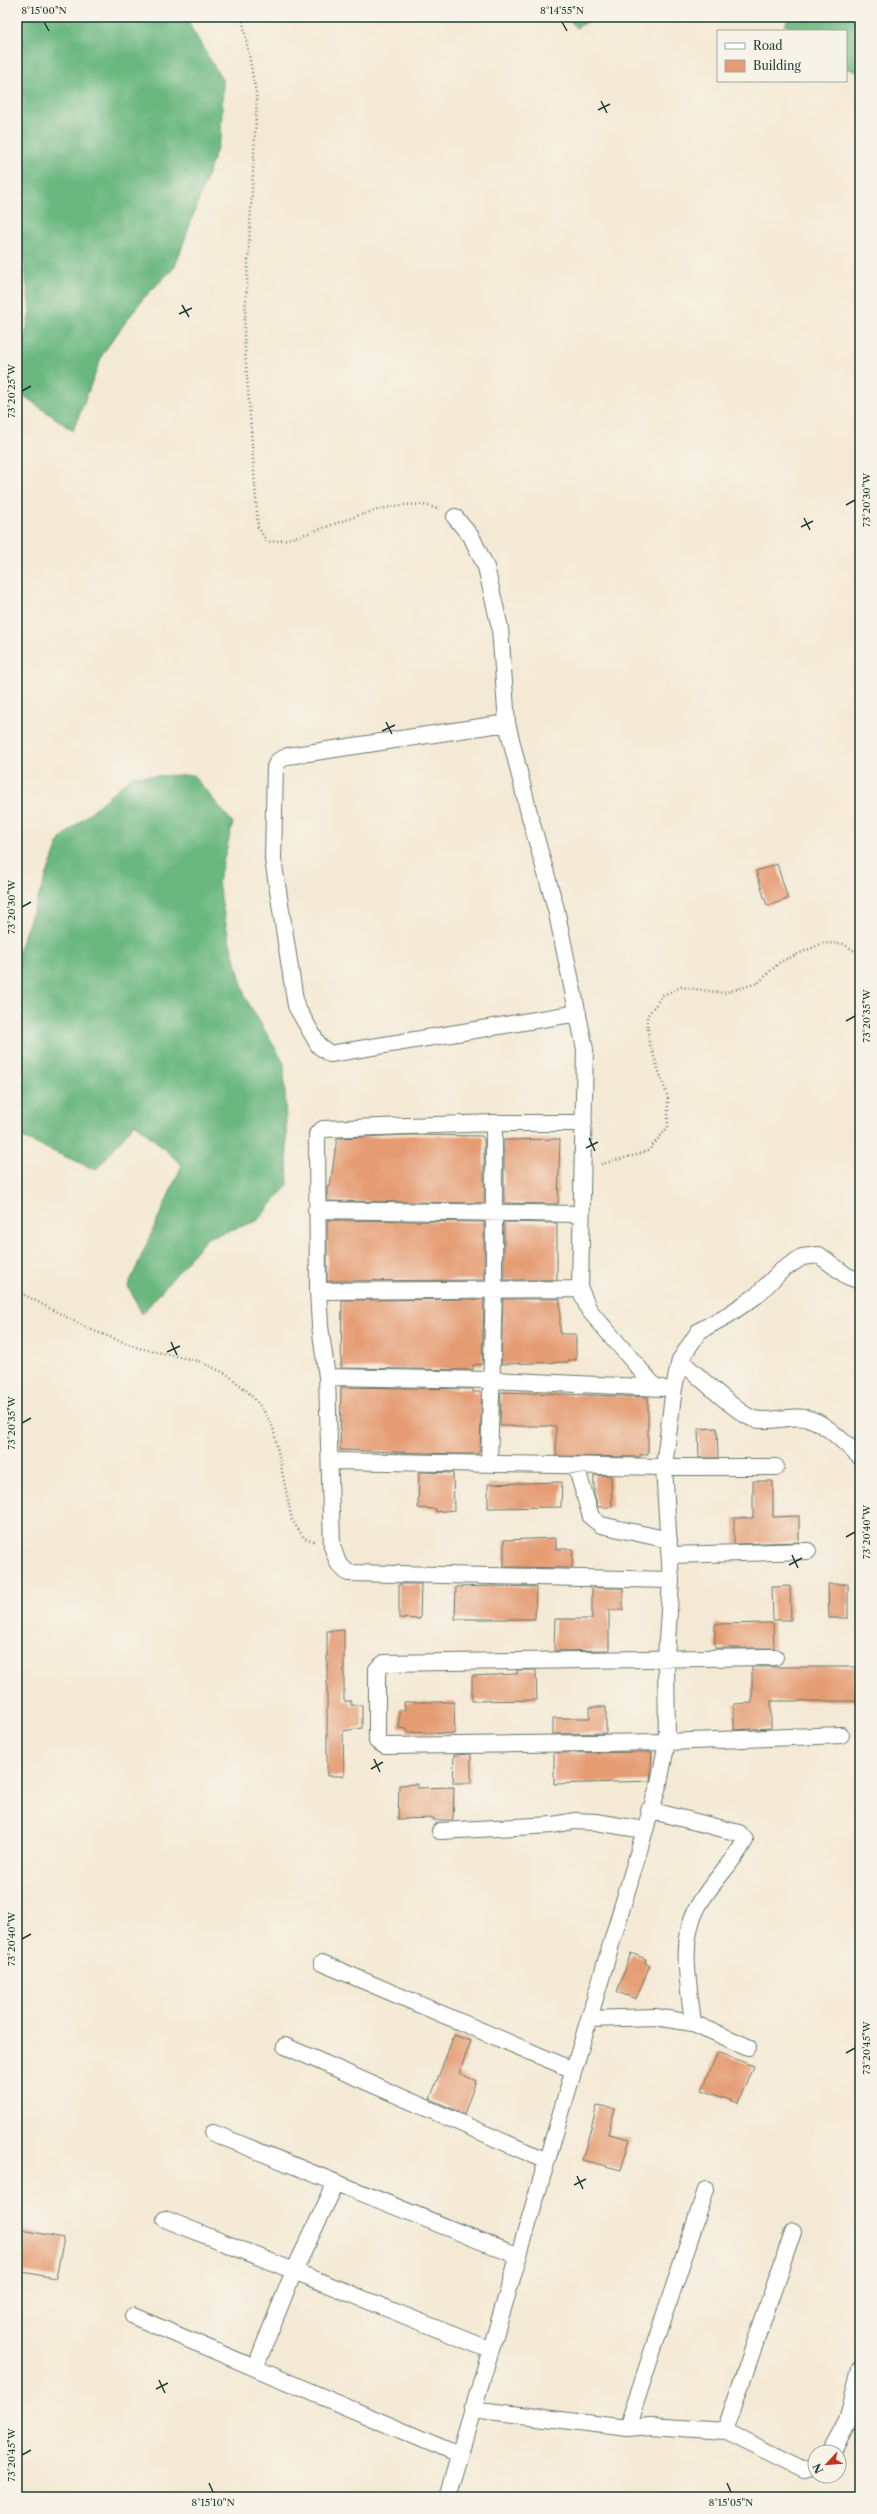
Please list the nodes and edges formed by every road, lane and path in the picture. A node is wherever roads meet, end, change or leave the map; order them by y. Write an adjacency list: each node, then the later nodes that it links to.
1 (242, 17): 2 (path)
2 (455, 517): 3 (street)
3 (507, 722): 5 (street); 5 (street)
4 (860, 954): 8 (path)
5 (578, 1013): 7 (street)
6 (494, 1123): 7 (street); 9 (street); 10 (street)
7 (584, 1123): 8 (street)
8 (583, 1168): 11 (street)
9 (316, 1210): 10 (street); 16 (street)
10 (493, 1212): 11 (street); 13 (street)
11 (581, 1214): 14 (street)
12 (860, 1281): 17 (street)
13 (494, 1289): 14 (street); 16 (street); 19 (street)
14 (580, 1289): 20 (street)
15 (17, 1291): 28 (path)
16 (318, 1291): 18 (street)
17 (680, 1360): 21 (street); 22 (street)
18 (328, 1377): 19 (street); 23 (street)
19 (492, 1380): 20 (street); 24 (street)
20 (656, 1388): 21 (street)
21 (674, 1388): 26 (street)
22 (860, 1457)
23 (330, 1462): 24 (street); 28 (street)
24 (489, 1464): 25 (street)
25 (576, 1466): 26 (street); 29 (street)
26 (664, 1467): 27 (street); 29 (street)
27 (776, 1467)
28 (332, 1546): 31 (street)
29 (670, 1547): 30 (street); 31 (street)
30 (808, 1551)
31 (671, 1580): 32 (street)
32 (666, 1657): 33 (street); 35 (street); 35 (street)
33 (775, 1657)
34 (841, 1735): 35 (street)
35 (667, 1742): 36 (street)
36 (649, 1810): 37 (street); 41 (street)
37 (644, 1830): 38 (street); 40 (street)
38 (440, 1831)
39 (322, 1963): 44 (street)
40 (589, 2019): 41 (street); 44 (street)
41 (693, 2022): 43 (street)
42 (284, 2046): 46 (street)
43 (748, 2047)
44 (573, 2070): 46 (street)
45 (213, 2133): 47 (street)
46 (547, 2161): 51 (street)
47 (336, 2183): 51 (street); 52 (street)
48 (706, 2190): 58 (street)
49 (165, 2219): 52 (street)
50 (793, 2232): 59 (street)
51 (518, 2256): 54 (street)
52 (294, 2271): 54 (street); 55 (street)
53 (133, 2316): 55 (street)
54 (490, 2350): 57 (street)
55 (255, 2368): 61 (street)
56 (860, 2368): 60 (street)
57 (472, 2409): 58 (street); 61 (street)
58 (627, 2428): 59 (street)
59 (725, 2431): 62 (street)
60 (835, 2444)
61 (459, 2455): 63 (street)
62 (807, 2469)
63 (447, 2497)

